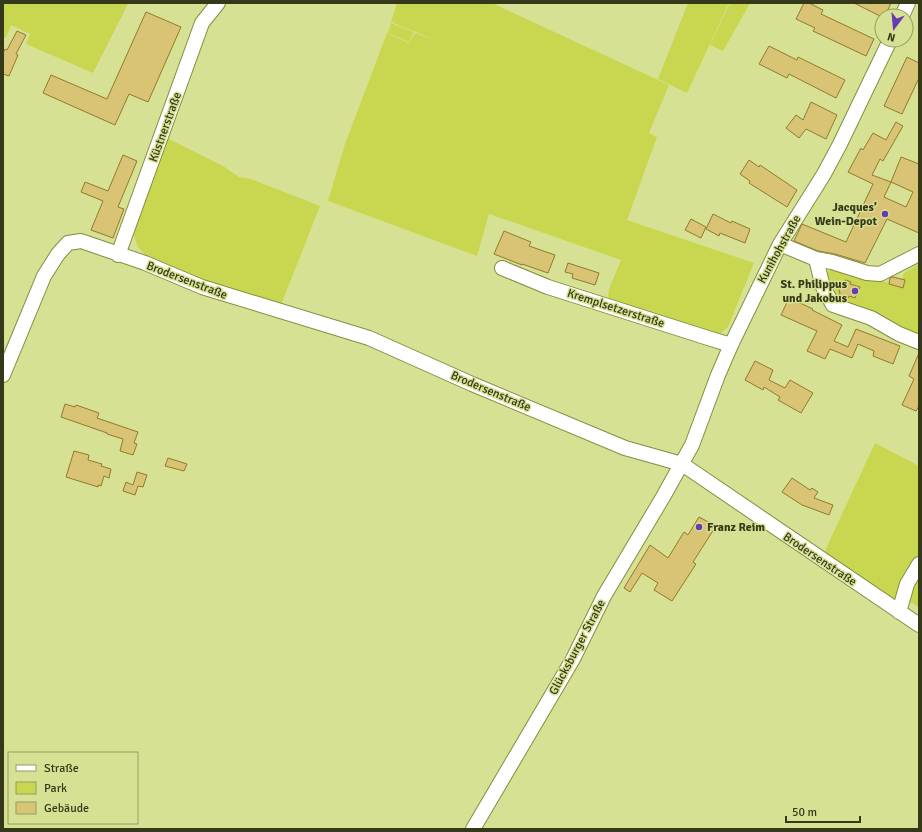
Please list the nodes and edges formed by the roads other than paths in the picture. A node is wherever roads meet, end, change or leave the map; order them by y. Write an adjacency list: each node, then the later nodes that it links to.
1 (218, 3): 5 (street, Küstnerstraße)
2 (886, 48): 3 (street, Kunihohstraße)
3 (780, 244): 6 (street); 9 (street, Kunihohstraße)
4 (919, 254): 6 (street)
5 (118, 255): 10 (street, Brodersenstraße); 11 (street, Brodersenstraße)
6 (816, 259): 8 (street)
7 (502, 268): 9 (street, Kremplsetzerstraße)
8 (919, 342)
9 (731, 345): 11 (street, Kunihohstraße)
10 (3, 375)
11 (682, 464): 13 (street, Brodersenstraße); 15 (street, Glücksburger Straße)
12 (919, 564): 13 (street)
13 (899, 612): 14 (street, Brodersenstraße)
14 (919, 625)
15 (473, 829)

